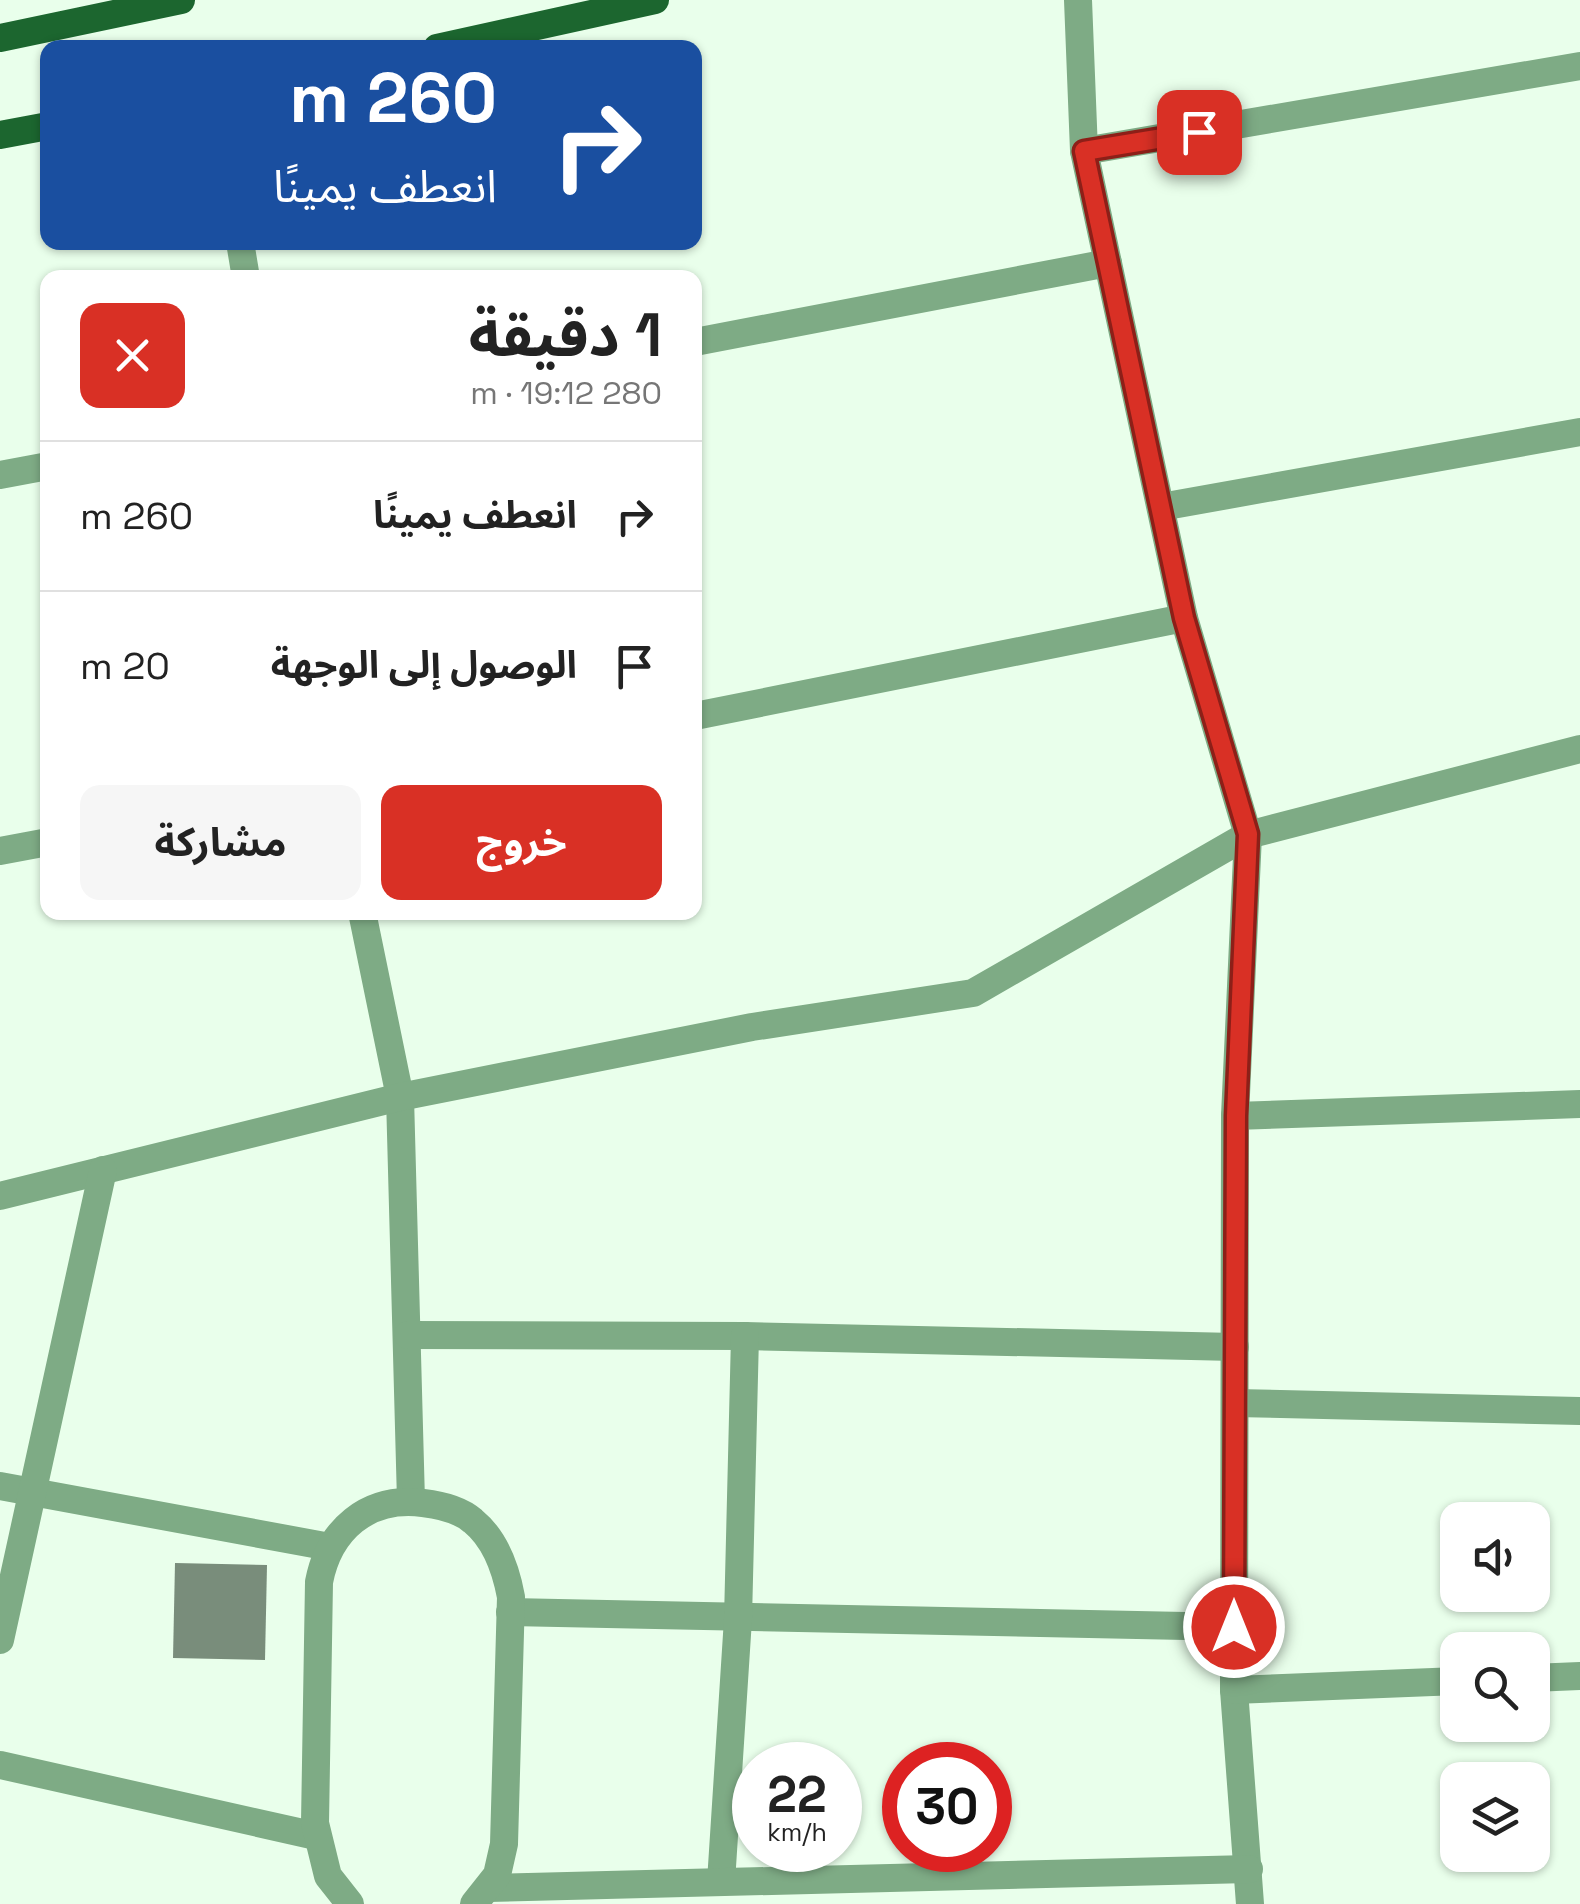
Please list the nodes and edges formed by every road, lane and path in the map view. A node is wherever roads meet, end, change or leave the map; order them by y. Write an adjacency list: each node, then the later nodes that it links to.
1 (181, 0): 5 (main road)
2 (655, 0): 4 (main road)
3 (1078, 0): 10 (street)
4 (545, 12): 6 (main road)
5 (0, 38)
6 (461, 40)
7 (1580, 66): 10 (street)
8 (40, 128): 9 (main road)
9 (0, 135)
10 (1084, 151): 11 (street)
11 (1108, 263): 12 (street); 16 (street)
12 (702, 341)
13 (1580, 432): 16 (street)
14 (40, 468): 15 (street)
15 (0, 475)
16 (1160, 507): 17 (street)
17 (1184, 618): 18 (street); 20 (street)
18 (702, 715)
19 (1580, 749): 20 (street)
20 (1248, 834): 24 (street); 26 (street)
21 (40, 844): 22 (street)
22 (0, 852)
23 (364, 920): 24 (street)
24 (400, 1098): 27 (street); 29 (street)
25 (1580, 1104): 26 (street)
26 (1236, 1116): 31 (street)
27 (103, 1170): 28 (street); 35 (street)
28 (0, 1196)
29 (408, 1335): 30 (street); 36 (street)
30 (746, 1336): 31 (street); 39 (street)
31 (1235, 1347): 32 (street)
32 (1235, 1404): 33 (street); 40 (street)
33 (1580, 1411)
34 (0, 1486): 35 (street)
35 (34, 1494): 37 (street); 41 (street)
36 (411, 1501): 37 (street); 38 (street)
37 (330, 1547): 47 (street)
38 (510, 1612): 39 (street); 50 (street)
39 (738, 1619): 40 (street); 49 (street)
40 (1234, 1627): 45 (street)
41 (0, 1640)
42 (1580, 1676): 43 (street)
43 (1550, 1677)
44 (1440, 1682): 45 (street)
45 (1234, 1690): 48 (street)
46 (0, 1764): 47 (street)
47 (316, 1836): 51 (street)
48 (1249, 1869): 49 (street); 52 (street)
49 (721, 1882): 50 (street)
50 (481, 1896)
51 (350, 1904)
52 (1250, 1904)

